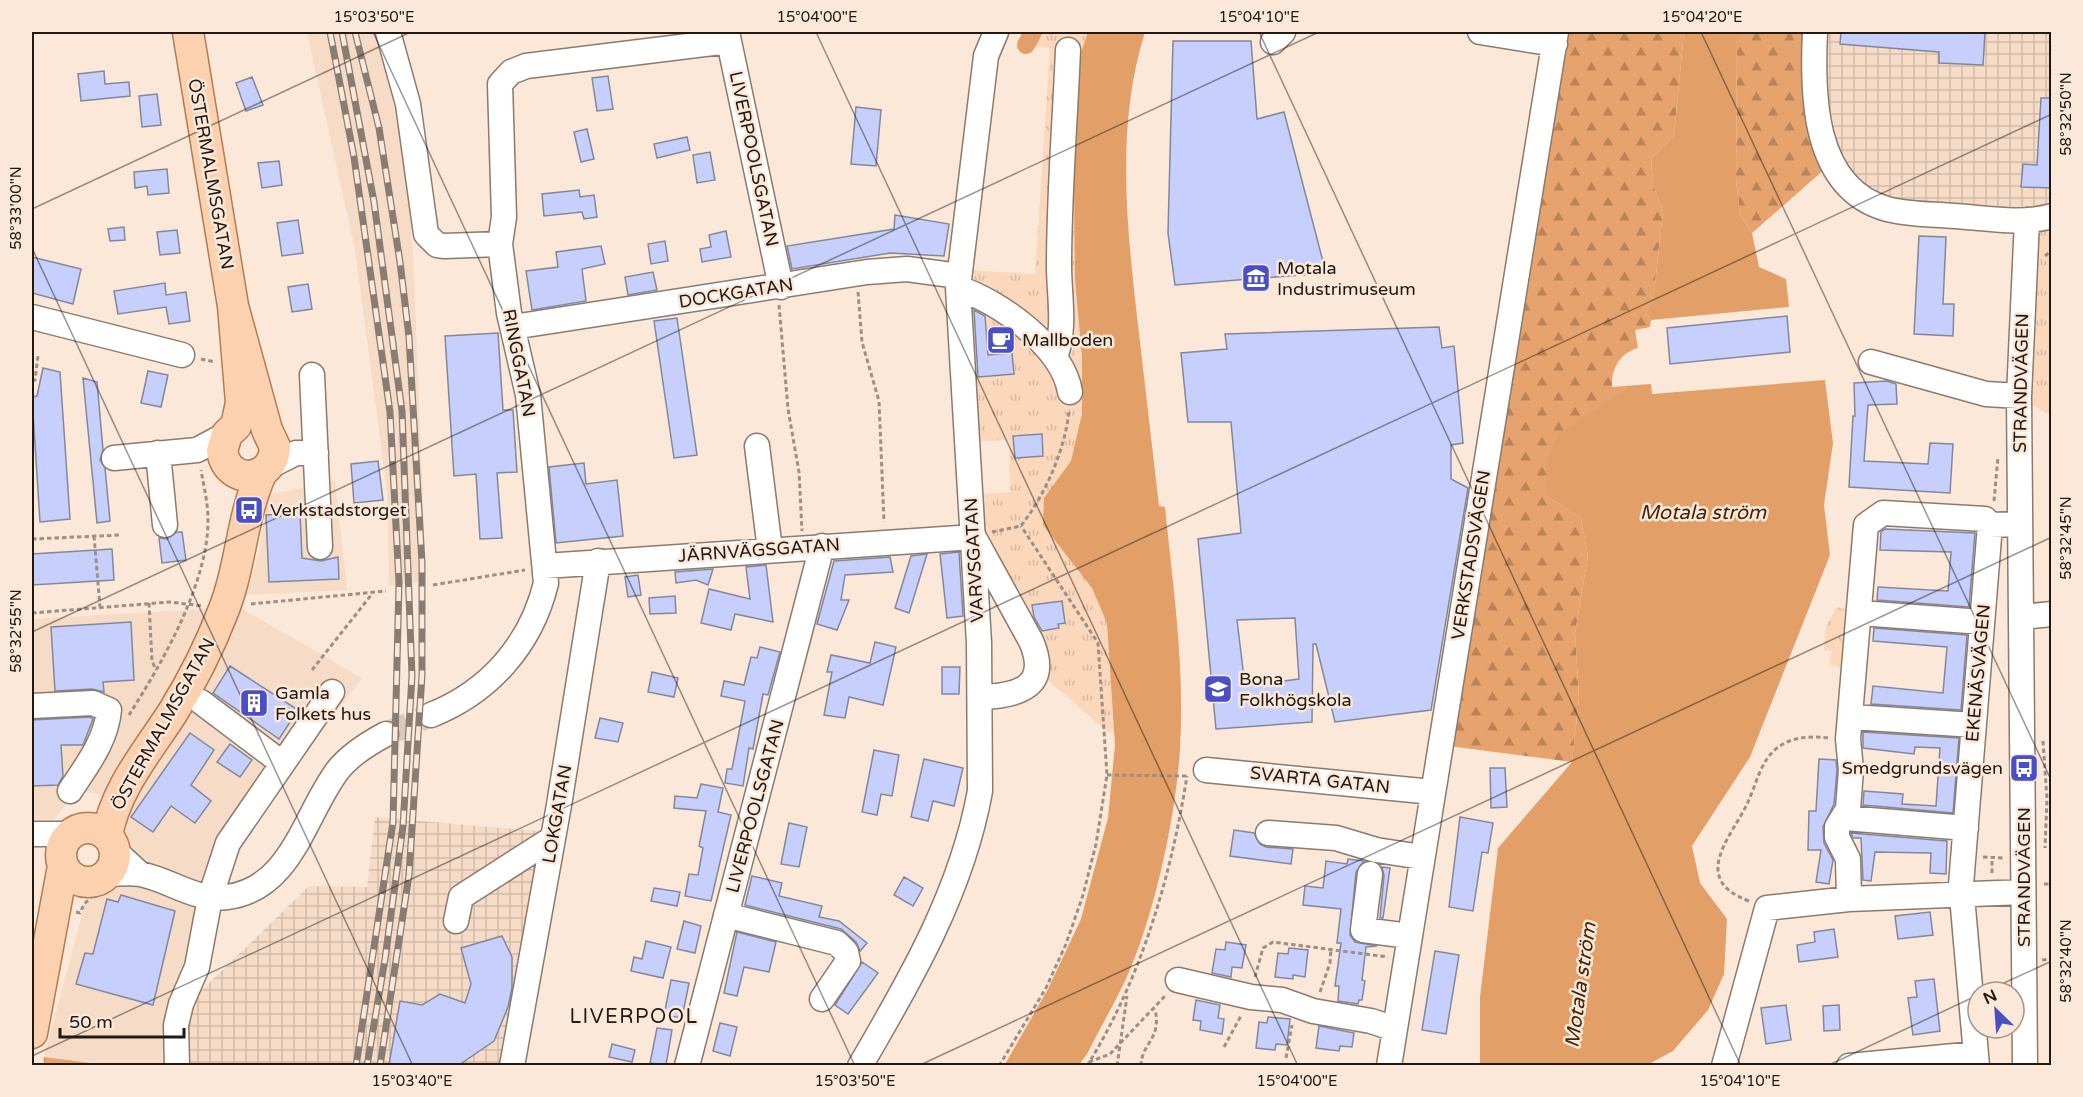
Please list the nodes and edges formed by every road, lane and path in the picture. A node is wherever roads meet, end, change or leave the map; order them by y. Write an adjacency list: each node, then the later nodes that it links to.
1 (388, 32): 11 (street)
2 (996, 32): 13 (street, VARVSGATAN)
3 (1480, 32): 7 (street, VERKSTADSVÄGEN)
4 (1815, 32): 10 (street)
5 (188, 35): 15 (main road, ÖSTERMALMSGATAN)
6 (728, 36): 11 (street, RINGGATAN); 14 (street, LIVERPOOLSGATAN)
7 (1556, 38): 74 (street, VERKSTADSVÄGEN)
8 (1068, 50): 20 (street)
9 (2052, 216): 10 (street)
10 (2027, 220): 25 (street, STRANDVÄGEN)
11 (500, 244): 17 (street, RINGGATAN)
12 (857, 274): 13 (street, DOCKGATAN); 14 (street, DOCKGATAN); 41 (path)
13 (959, 282): 20 (street, DOCKGATAN); 39 (street, VARVSGATAN)
14 (781, 287): 17 (street, DOCKGATAN); 43 (path)
15 (233, 306): 27 (main road, ÖSTERMALMSGATAN); 30 (main road, ÖSTERMALMSGATAN)
16 (32, 317): 18 (street)
17 (513, 327): 46 (street, RINGGATAN)
18 (182, 355)
19 (38, 356): 23 (path)
20 (1055, 357): 24 (street, DOCKGATAN)
21 (1871, 362): 25 (street)
22 (312, 375): 30 (street)
23 (32, 380)
24 (1070, 392): 36 (path)
25 (2019, 396): 33 (street, STRANDVÄGEN)
26 (757, 446): 44 (street)
27 (230, 448): 28 (street); 30 (main road); 30 (main road); 80 (main road, ÖSTERMALMSGATAN)
28 (197, 450): 29 (street); 50 (path)
29 (158, 453): 32 (street); 34 (street)
30 (281, 453): 42 (street); 80 (main road, ÖSTERMALMSGATAN)
31 (1998, 453): 35 (path)
32 (114, 458)
33 (2020, 524): 35 (street); 57 (street, STRANDVÄGEN)
34 (165, 525)
35 (1990, 525): 55 (street); 58 (street, EKENÄSVÄGEN)
36 (1021, 526): 39 (path); 72 (path)
37 (121, 535): 38 (path)
38 (94, 536): 40 (path); 53 (path)
39 (974, 537): 41 (street, JÄRNVÄGSGATAN); 62 (street, VARVSGATAN); 62 (street)
40 (32, 539)
41 (884, 542): 43 (street, JÄRNVÄGSGATAN)
42 (320, 547)
43 (813, 547): 44 (street, JÄRNVÄGSGATAN); 89 (street, LIVERPOOLSGATAN)
44 (770, 550): 45 (street, JÄRNVÄGSGATAN)
45 (598, 561): 46 (street, JÄRNVÄGSGATAN); 79 (street, LOKGATAN)
46 (545, 567): 47 (path); 65 (street, RINGGATAN)
47 (433, 585)
48 (386, 591): 49 (path)
49 (372, 593): 52 (path); 60 (path)
50 (188, 602): 51 (path); 59 (path)
51 (149, 603): 53 (path); 59 (path)
52 (250, 604)
53 (100, 607): 54 (path)
54 (32, 613)
55 (1860, 613): 58 (street); 68 (street)
56 (2052, 614): 57 (street)
57 (2022, 617): 84 (street, STRANDVÄGEN)
58 (1982, 622): 67 (street, EKENÄSVÄGEN)
59 (156, 670): 66 (path)
60 (312, 670)
61 (332, 692): 70 (street)
62 (980, 697): 109 (street, VARVSGATAN)
63 (201, 702): 70 (street)
64 (32, 706): 73 (street)
65 (431, 715)
66 (128, 717)
67 (1974, 725): 68 (street); 76 (street, EKENÄSVÄGEN)
68 (1850, 728): 75 (street); 88 (path)
69 (386, 734): 86 (street)
70 (282, 763): 86 (street)
71 (1197, 773): 72 (path); 74 (street, SVARTA GATAN); 94 (path)
72 (1107, 775): 110 (path)
73 (70, 791)
74 (1433, 792): 81 (street, VERKSTADSVÄGEN)
75 (1845, 818): 76 (street); 87 (street)
76 (1965, 828): 85 (street, EKENÄSVÄGEN)
77 (1268, 833): 81 (street)
78 (33, 834): 80 (street)
79 (553, 838): 90 (street); 107 (street, LOKGATAN)
80 (88, 854): 86 (street); 100 (main road, ÖSTERMALMSGATAN)
81 (1422, 857): 92 (street, VERKSTADSVÄGEN)
82 (1370, 874): 92 (street)
83 (2052, 884): 84 (path)
84 (2032, 888): 85 (street); 116 (street, STRANDVÄGEN)
85 (1961, 894): 87 (street); 104 (street, EKENÄSVÄGEN)
86 (210, 898): 106 (street)
87 (1849, 899): 88 (street)
88 (1767, 908): 114 (street)
89 (726, 915): 96 (street); 108 (street, LIVERPOOLSGATAN)
90 (456, 921)
91 (1331, 948): 92 (path); 95 (path); 97 (path)
92 (1408, 948): 99 (street, VERKSTADSVÄGEN)
93 (1178, 980): 95 (street); 98 (path)
94 (1128, 993): 101 (path); 105 (path)
95 (1251, 997): 97 (street); 102 (path)
96 (822, 999)
97 (1304, 1008): 99 (street); 103 (path)
98 (1155, 1009): 101 (path); 112 (path)
99 (1395, 1029): 113 (street, VERKSTADSVÄGEN)
100 (32, 1033)
101 (1118, 1047): 105 (path); 111 (path)
102 (1224, 1047)
103 (1286, 1058)
104 (1976, 1059): 115 (street)
105 (1088, 1064)
106 (177, 1065)
107 (512, 1065)
108 (687, 1065)
109 (860, 1065)
110 (999, 1065)
111 (1117, 1065)
112 (1142, 1065)
113 (1389, 1065)
114 (1724, 1065)
115 (1849, 1065)
116 (2025, 1065)

